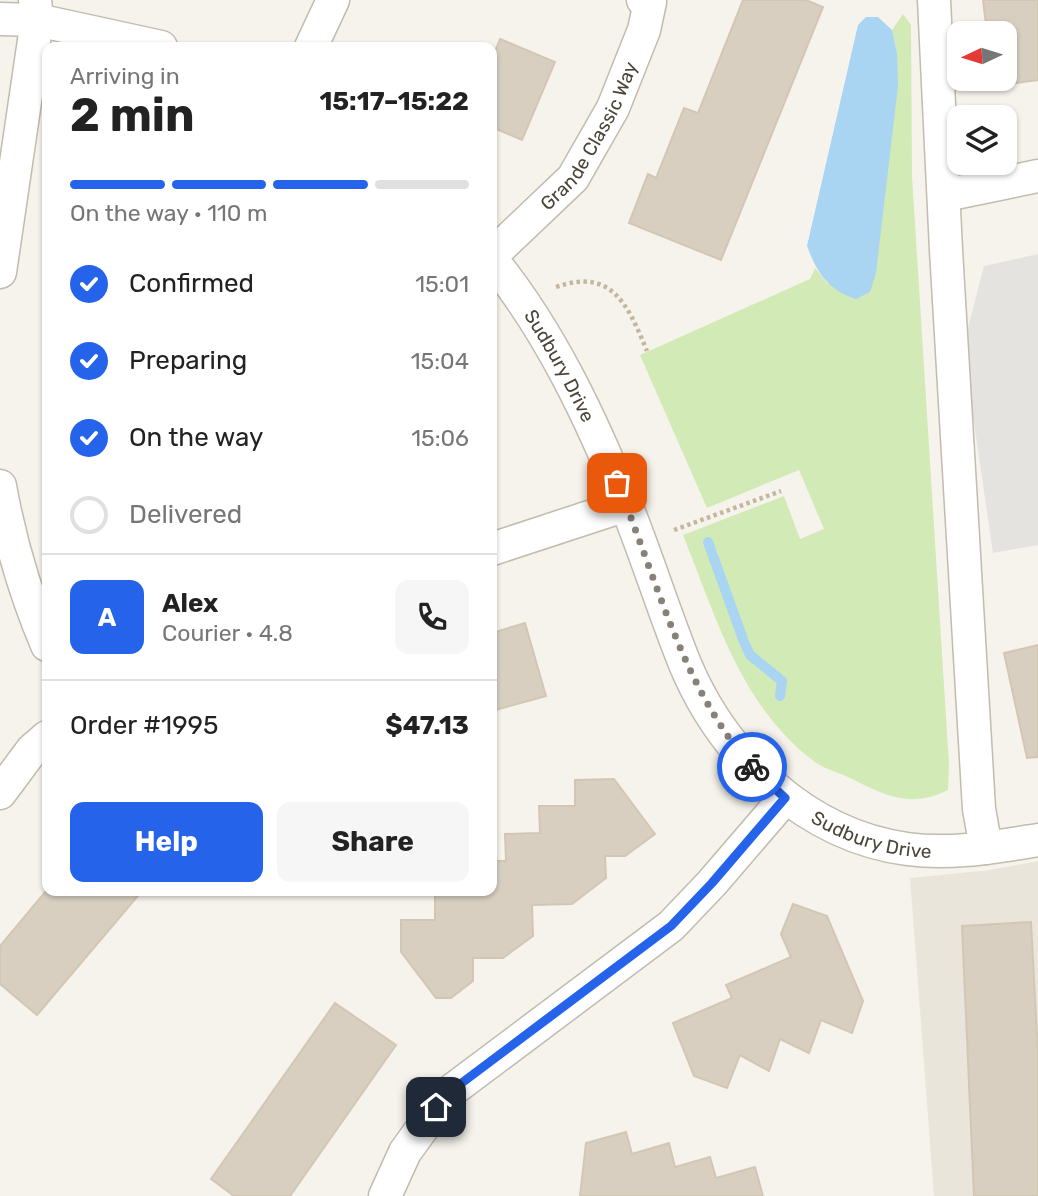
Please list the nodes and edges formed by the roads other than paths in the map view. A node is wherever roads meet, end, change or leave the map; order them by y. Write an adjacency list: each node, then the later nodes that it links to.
1 (333, 0): 7 (street)
2 (643, 0): 10 (street, Grande Classic Way)
3 (934, 0): 9 (street)
4 (36, 10): 5 (street); 6 (street); 12 (street)
5 (0, 19)
6 (144, 42)
7 (313, 42)
8 (1038, 176): 9 (street)
9 (945, 195): 21 (street)
10 (497, 252)
11 (497, 264): 14 (street, Sudbury Drive)
12 (0, 272)
13 (0, 486): 16 (street)
14 (626, 505): 15 (street); 19 (street, Sudbury Drive)
15 (497, 548)
16 (42, 633)
17 (42, 741): 18 (street)
18 (0, 793)
19 (785, 798): 21 (street, Sudbury Drive); 22 (street)
20 (1038, 840): 21 (street, Sudbury Drive)
21 (986, 848)
22 (385, 1196)

